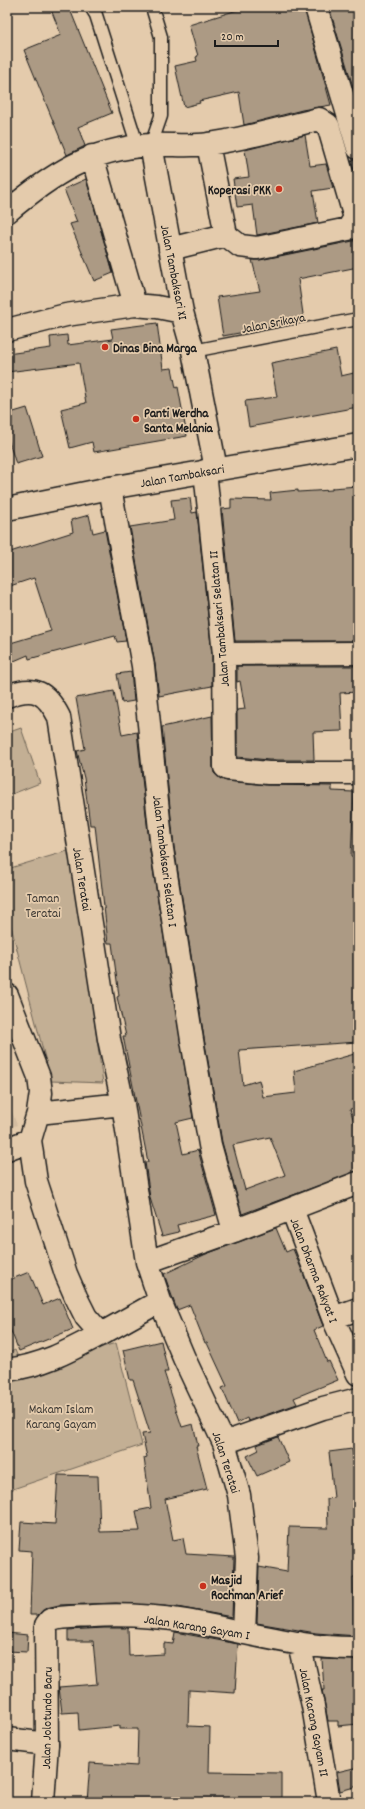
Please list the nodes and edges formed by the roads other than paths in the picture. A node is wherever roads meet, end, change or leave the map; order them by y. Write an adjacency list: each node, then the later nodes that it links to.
1 (90, 7): 5 (lane)
2 (152, 7): 5 (lane)
3 (316, 7): 6 (street)
4 (208, 144): 5 (street); 9 (street); 9 (street)
5 (144, 146): 7 (street); 10 (street, Jalan Tambaksari XI)
6 (358, 148)
7 (92, 156): 8 (street); 11 (street)
8 (7, 212)
9 (226, 236): 10 (street)
10 (170, 248): 12 (street, Jalan Tambaksari XI)
11 (135, 305): 12 (street); 14 (street)
12 (182, 312): 15 (street, Jalan Tambaksari XI)
13 (358, 319): 15 (lane, Jalan Srikaya)
14 (7, 330)
15 (193, 351): 17 (street, Jalan Tambaksari XI)
16 (358, 445): 17 (street, Jalan Tambaksari)
17 (210, 470): 18 (street, Jalan Tambaksari); 20 (street, Jalan Tambaksari Selatan II)
18 (110, 488): 19 (street, Jalan Tambaksari); 31 (street, Jalan Tambaksari Selatan I)
19 (7, 508)
20 (224, 654): 21 (street); 23 (street, Jalan Tambaksari Selatan II)
21 (358, 654)
22 (7, 696): 25 (street, Jalan Teratai)
23 (358, 773)
24 (7, 995): 26 (street)
25 (123, 1104): 26 (street); 32 (street, Jalan Teratai)
26 (38, 1113): 27 (street)
27 (30, 1140): 28 (street); 36 (street)
28 (7, 1150)
29 (358, 1183): 30 (street, Jalan Dharma Rakyat I)
30 (292, 1210): 31 (street, Jalan Dharma Rakyat I); 35 (street, Jalan Dharma Rakyat I)
31 (234, 1232): 32 (street, Jalan Dharma Rakyat I)
32 (147, 1262): 33 (street, Jalan Teratai)
33 (160, 1301): 36 (street); 40 (street, Jalan Teratai)
34 (358, 1309): 35 (street)
35 (333, 1318): 38 (street, Jalan Dharma Rakyat I)
36 (101, 1334): 37 (street)
37 (7, 1370)
38 (358, 1374)
39 (358, 1399): 40 (street)
40 (224, 1443): 41 (street, Jalan Teratai)
41 (244, 1633): 42 (street, Jalan Karang Gayam I); 43 (street, Jalan Karang Gayam I)
42 (46, 1634): 46 (street, Jalan Jolotundo Baru)
43 (299, 1643): 44 (street, Jalan Karang Gayam I); 48 (street, Jalan Karang Gayam II)
44 (358, 1648)
45 (7, 1739): 46 (street)
46 (47, 1744): 47 (street, Jalan Jolotundo Baru)
47 (43, 1802)
48 (329, 1802)

